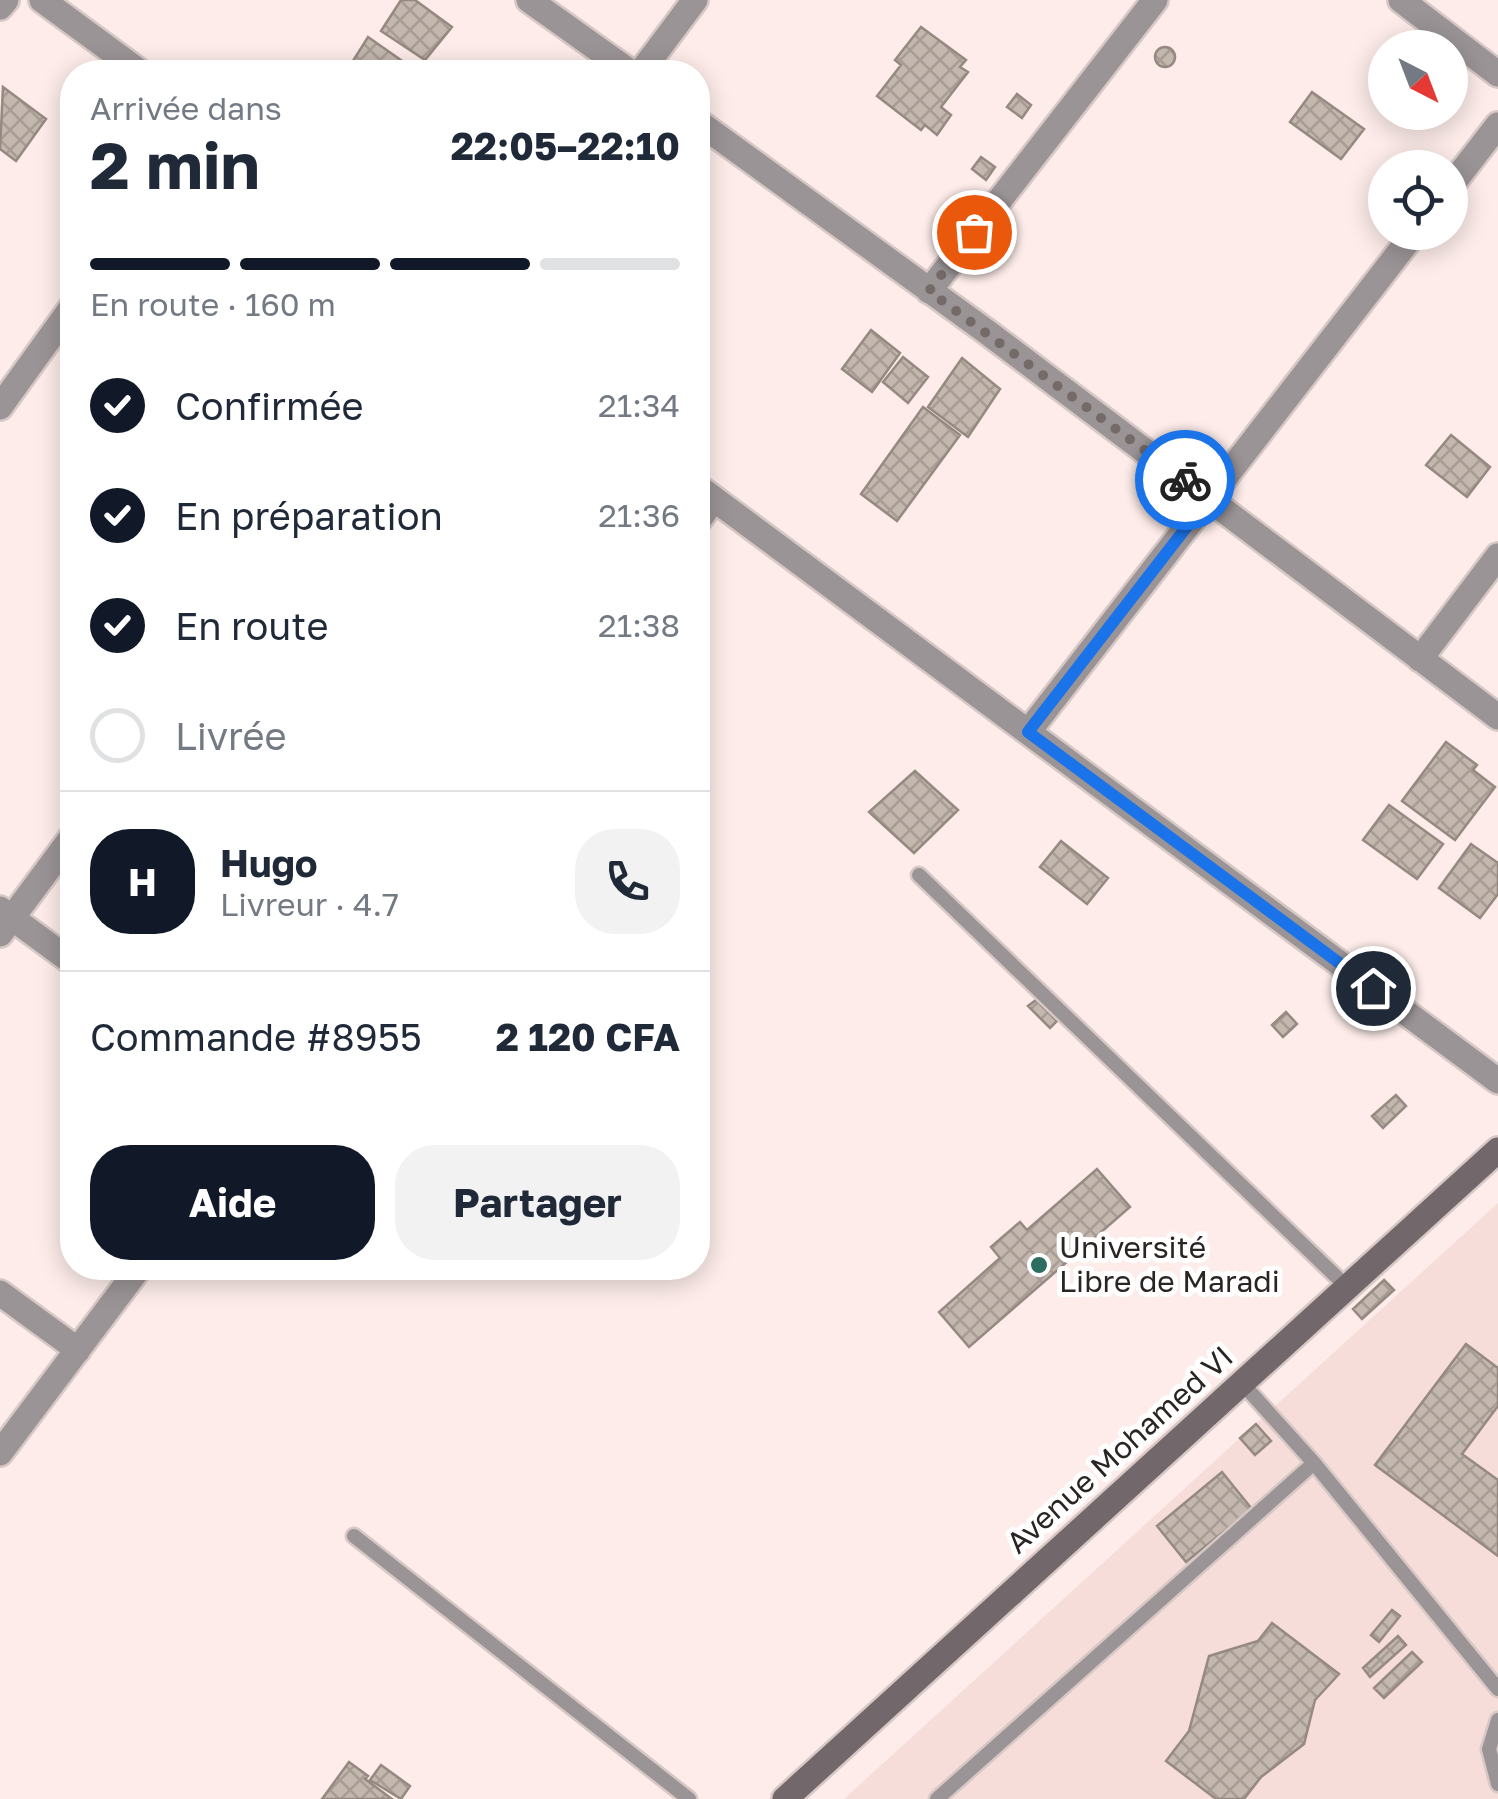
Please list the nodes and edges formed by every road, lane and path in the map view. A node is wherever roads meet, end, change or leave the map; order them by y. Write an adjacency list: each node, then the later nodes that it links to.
1 (6, 0): 7 (street)
2 (42, 0): 8 (street)
3 (529, 0): 9 (street)
4 (695, 0): 10 (street)
5 (1155, 0): 16 (street)
6 (1401, 0): 11 (street)
7 (0, 7)
8 (124, 60)
9 (613, 60)
10 (650, 60)
11 (1498, 74)
12 (1498, 125): 14 (street)
13 (710, 131): 16 (street)
14 (1468, 164)
15 (1401, 250): 20 (street)
16 (929, 291): 20 (street)
17 (60, 324): 18 (street)
18 (0, 407)
19 (710, 496): 24 (street)
20 (1209, 498): 22 (street); 24 (street)
21 (1498, 556): 22 (street)
22 (1420, 659): 23 (street)
23 (1498, 717)
24 (1028, 732): 29 (street)
25 (60, 851): 27 (street)
26 (919, 876): 32 (lane)
27 (4, 920): 28 (street)
28 (60, 955)
29 (1498, 1081)
30 (1498, 1150): 32 (street, Avenue Mohamed VI)
31 (130, 1280): 34 (street)
32 (1347, 1287): 35 (street, Avenue Mohamed VI)
33 (0, 1293): 34 (street)
34 (78, 1350): 36 (street)
35 (1242, 1383): 37 (lane); 43 (street, Avenue Mohamed VI)
36 (0, 1453)
37 (1314, 1463): 39 (lane); 44 (lane)
38 (354, 1536): 42 (lane)
39 (1498, 1689)
40 (1498, 1720): 41 (lane)
41 (1498, 1784)
42 (689, 1799)
43 (785, 1799)
44 (937, 1799)

